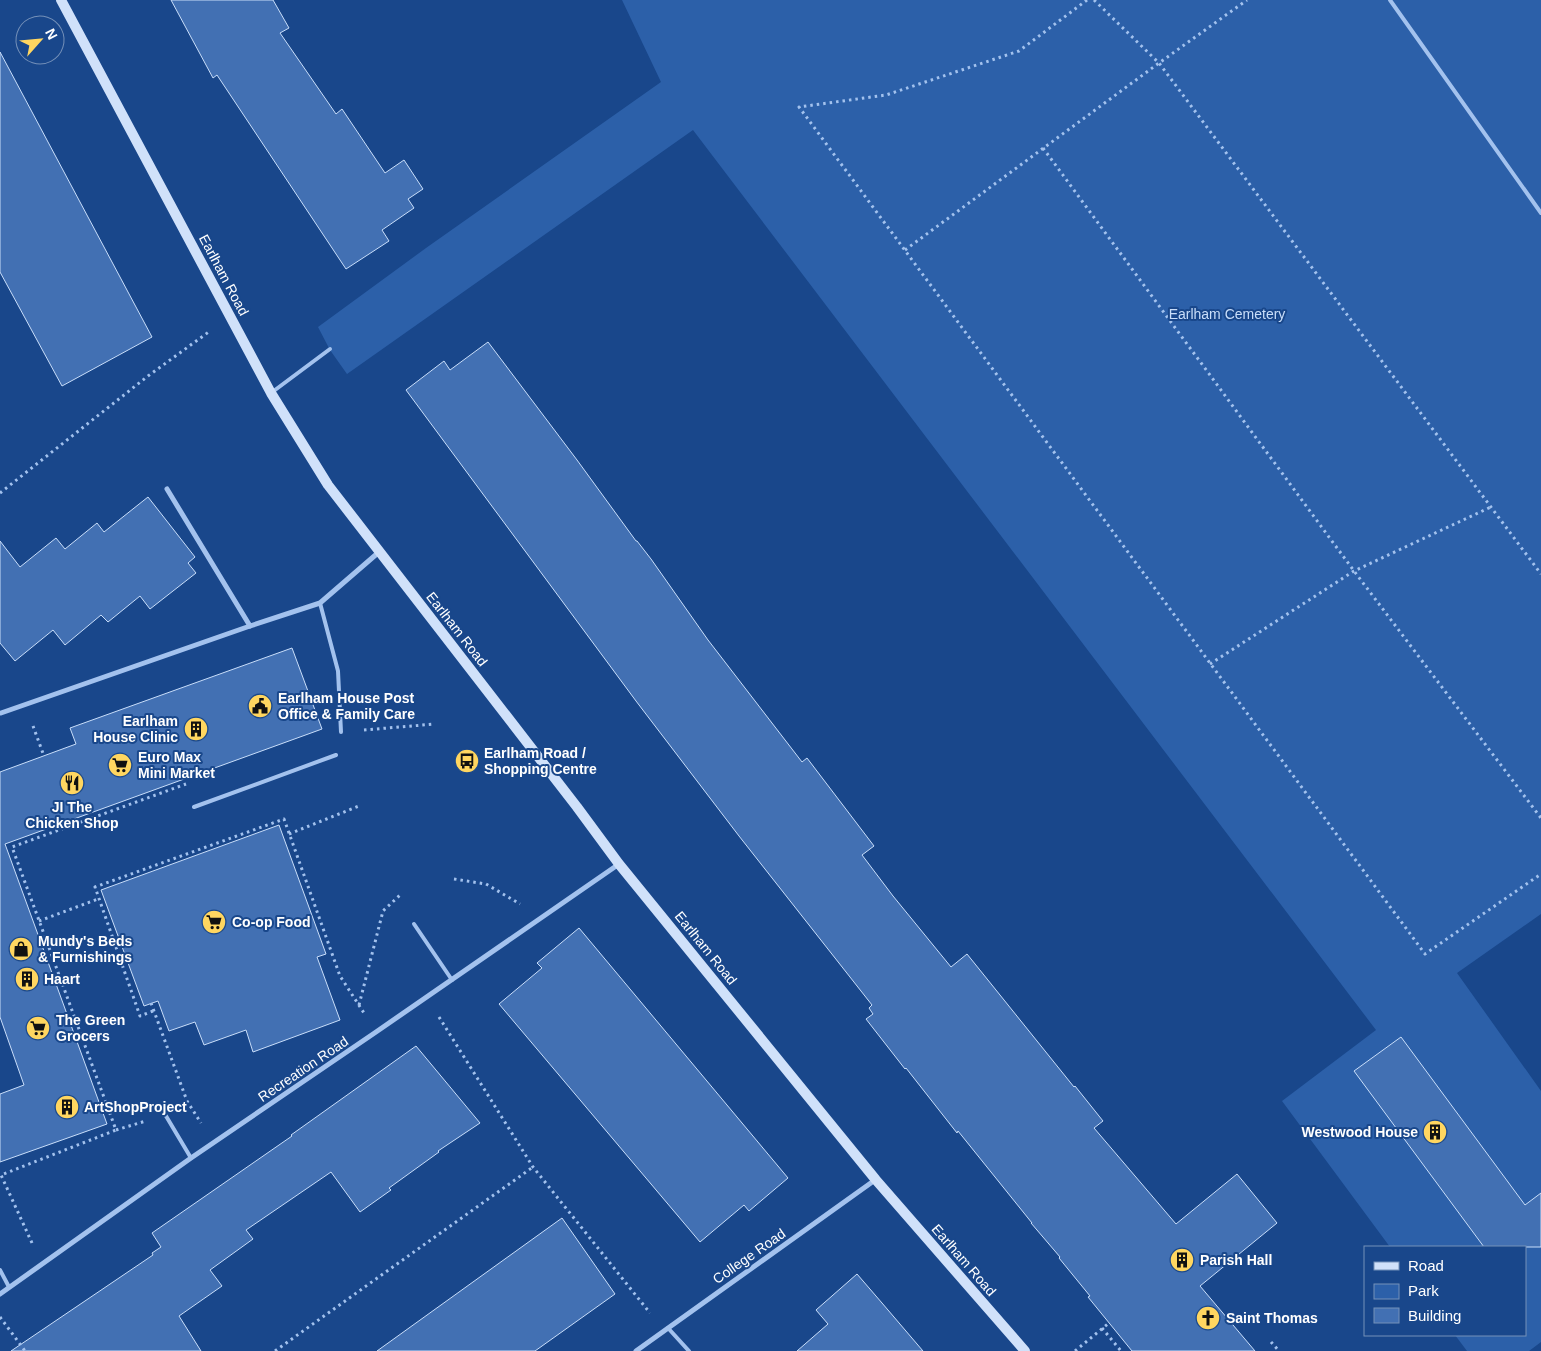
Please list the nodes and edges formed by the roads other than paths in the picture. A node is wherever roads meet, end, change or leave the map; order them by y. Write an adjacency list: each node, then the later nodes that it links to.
1 (61, 0): 5 (main road, Earlham Road)
2 (1390, 0): 3 (lane)
3 (1541, 213)
4 (330, 349): 5 (lane)
5 (271, 392): 7 (main road, Earlham Road)
6 (166, 489): 9 (street)
7 (379, 552): 8 (street); 14 (main road, Earlham Road)
8 (320, 603): 9 (street); 11 (lane)
9 (250, 626): 10 (street)
10 (2, 713)
11 (341, 732)
12 (336, 755): 13 (lane)
13 (194, 807)
14 (619, 864): 16 (street, Recreation Road); 19 (main road, Earlham Road)
15 (414, 924): 16 (lane)
16 (452, 980): 18 (street, Recreation Road)
17 (166, 1116): 18 (lane)
18 (192, 1158): 21 (street, Recreation Road)
19 (876, 1180): 23 (street, College Road); 26 (main road, Earlham Road)
20 (0, 1270): 21 (lane)
21 (9, 1287): 22 (street, Recreation Road)
22 (0, 1294)
23 (666, 1329): 24 (street, College Road); 25 (lane)
24 (636, 1351)
25 (689, 1351)
26 (1025, 1351)

